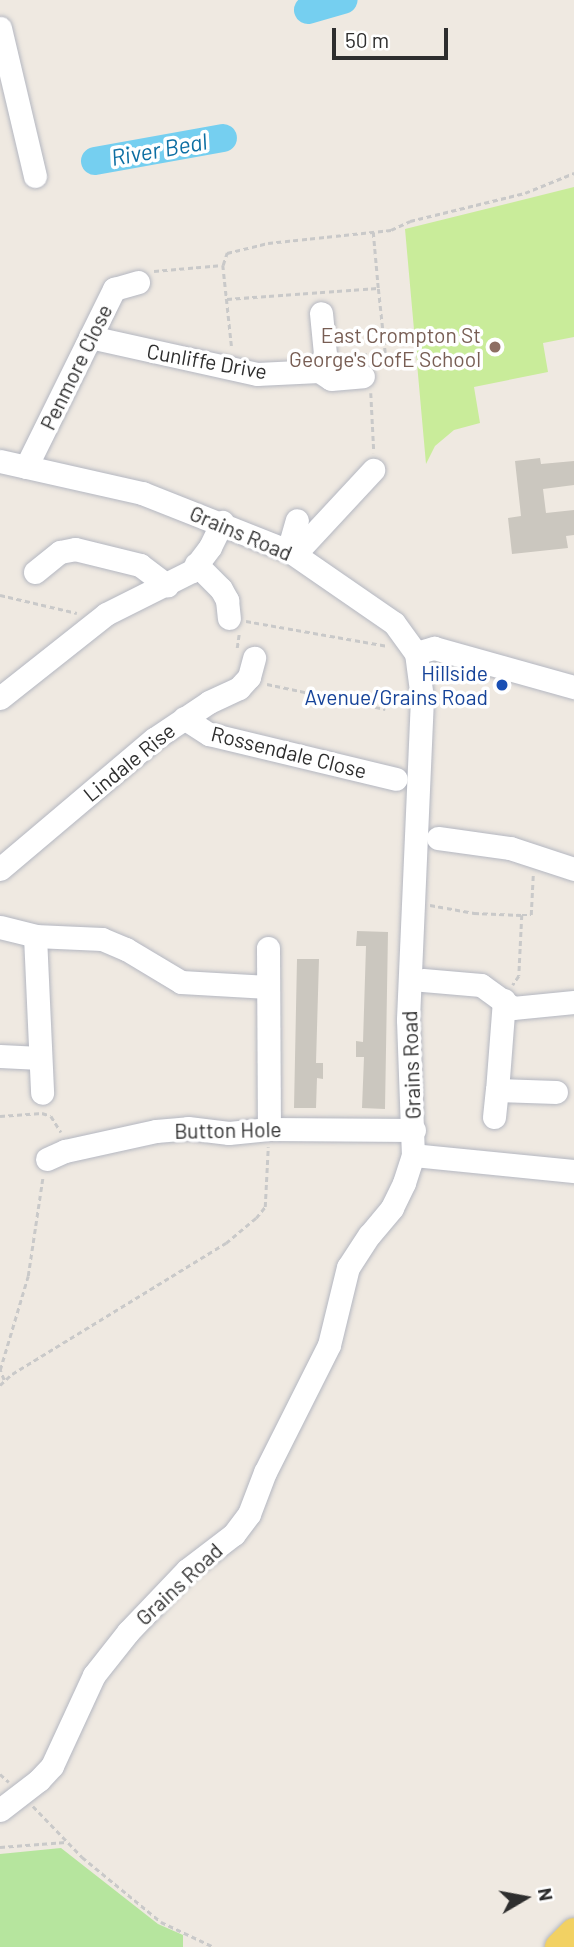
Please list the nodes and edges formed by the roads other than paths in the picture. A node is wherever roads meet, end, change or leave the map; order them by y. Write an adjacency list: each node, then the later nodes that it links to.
1 (0, 28): 2 (street)
2 (35, 176)
3 (138, 282): 5 (street, Penmore Close)
4 (321, 313): 6 (street)
5 (90, 337): 6 (street, Cunliffe Drive); 9 (street, Penmore Close)
6 (322, 362): 7 (street, Cunliffe Drive)
7 (367, 379)
8 (0, 461): 9 (street, Grains Road)
9 (26, 467): 12 (street, Grains Road)
10 (373, 470): 13 (street)
11 (297, 520): 13 (street)
12 (222, 522): 13 (street, Grains Road); 14 (street)
13 (291, 552): 18 (street, Grains Road)
14 (196, 564): 16 (street); 17 (street)
15 (35, 572): 16 (street)
16 (167, 585): 21 (street)
17 (235, 619)
18 (413, 647): 20 (street); 41 (street, Grains Road)
19 (252, 668): 22 (street, Lindale Rise)
20 (574, 687)
21 (0, 698)
22 (184, 718): 23 (street, Rossendale Close); 25 (street, Lindale Rise)
23 (396, 779)
24 (438, 838): 26 (street)
25 (0, 869)
26 (574, 869)
27 (0, 927): 28 (street)
28 (35, 936): 31 (street); 35 (street)
29 (268, 948): 31 (street)
30 (423, 980): 32 (street)
31 (268, 987): 40 (street)
32 (503, 1000): 33 (street); 36 (street)
33 (574, 1002)
34 (0, 1056): 35 (street)
35 (40, 1058): 38 (street)
36 (496, 1090): 37 (street); 39 (street)
37 (556, 1092)
38 (42, 1093)
39 (495, 1117)
40 (269, 1129): 41 (street, Button Hole); 42 (street, Button Hole)
41 (414, 1130): 43 (street, Grains Road)
42 (56, 1155)
43 (414, 1155): 44 (street); 45 (street, Grains Road)
44 (574, 1171)
45 (0, 1810)
46 (574, 1932): 47 (main road)
47 (559, 1947)

